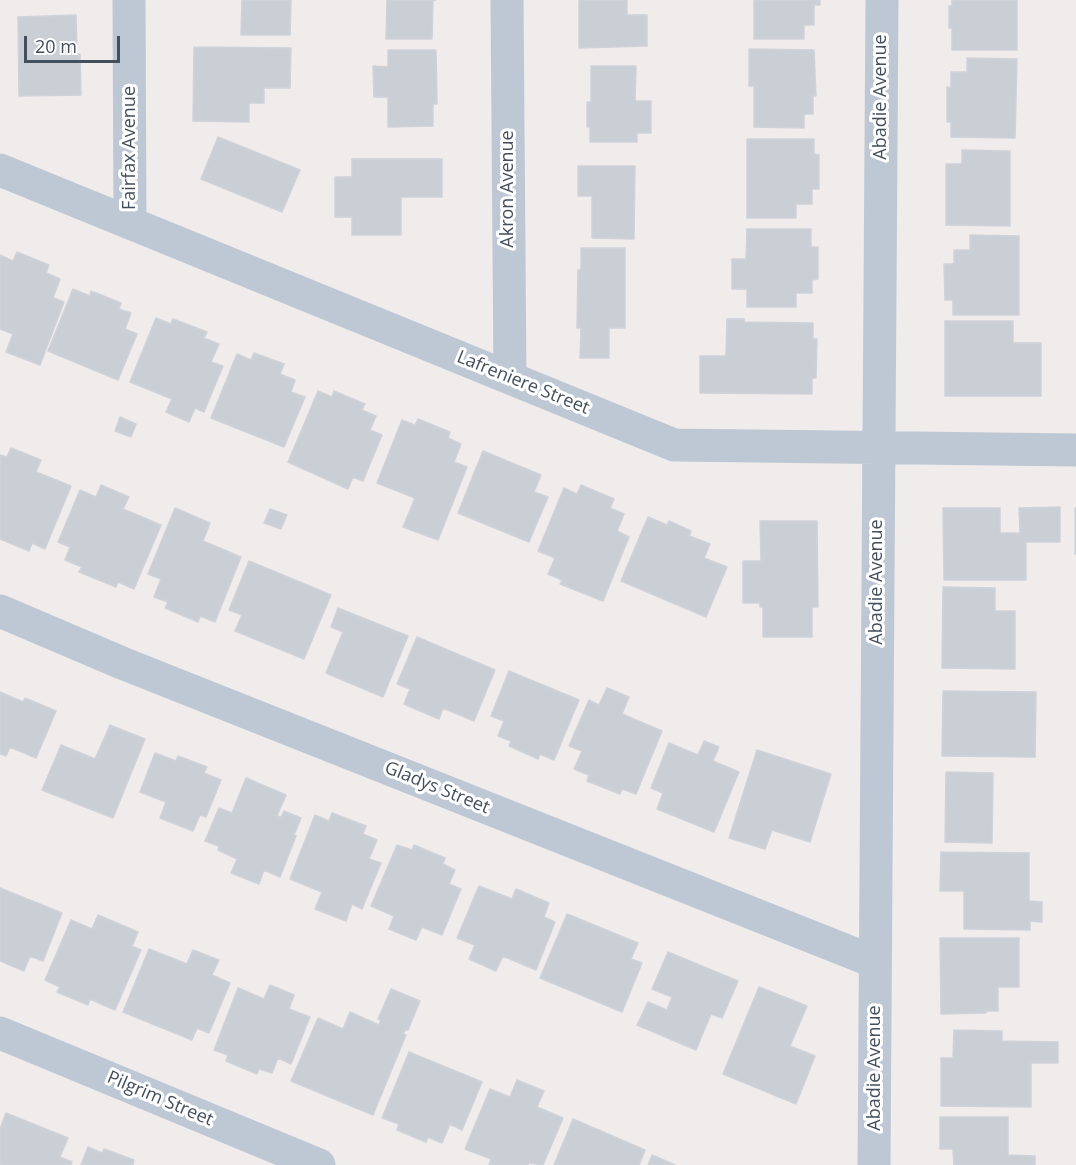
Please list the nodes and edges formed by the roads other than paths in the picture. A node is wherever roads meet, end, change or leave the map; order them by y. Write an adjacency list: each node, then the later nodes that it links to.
1 (129, 0): 5 (street, Fairfax Avenue)
2 (507, 0): 6 (street, Akron Avenue)
3 (882, 0): 7 (street, Abadie Avenue)
4 (0, 170): 5 (street, Lafreniere Street)
5 (130, 223): 6 (street, Lafreniere Street)
6 (510, 378): 7 (street, Lafreniere Street)
7 (878, 449): 8 (street, Lafreniere Street); 10 (street, Abadie Avenue)
8 (1076, 450)
9 (0, 611): 10 (street, Gladys Street)
10 (875, 962): 13 (street, Abadie Avenue)
11 (0, 1032): 12 (street, Pilgrim Street)
12 (319, 1165)
13 (874, 1165)

